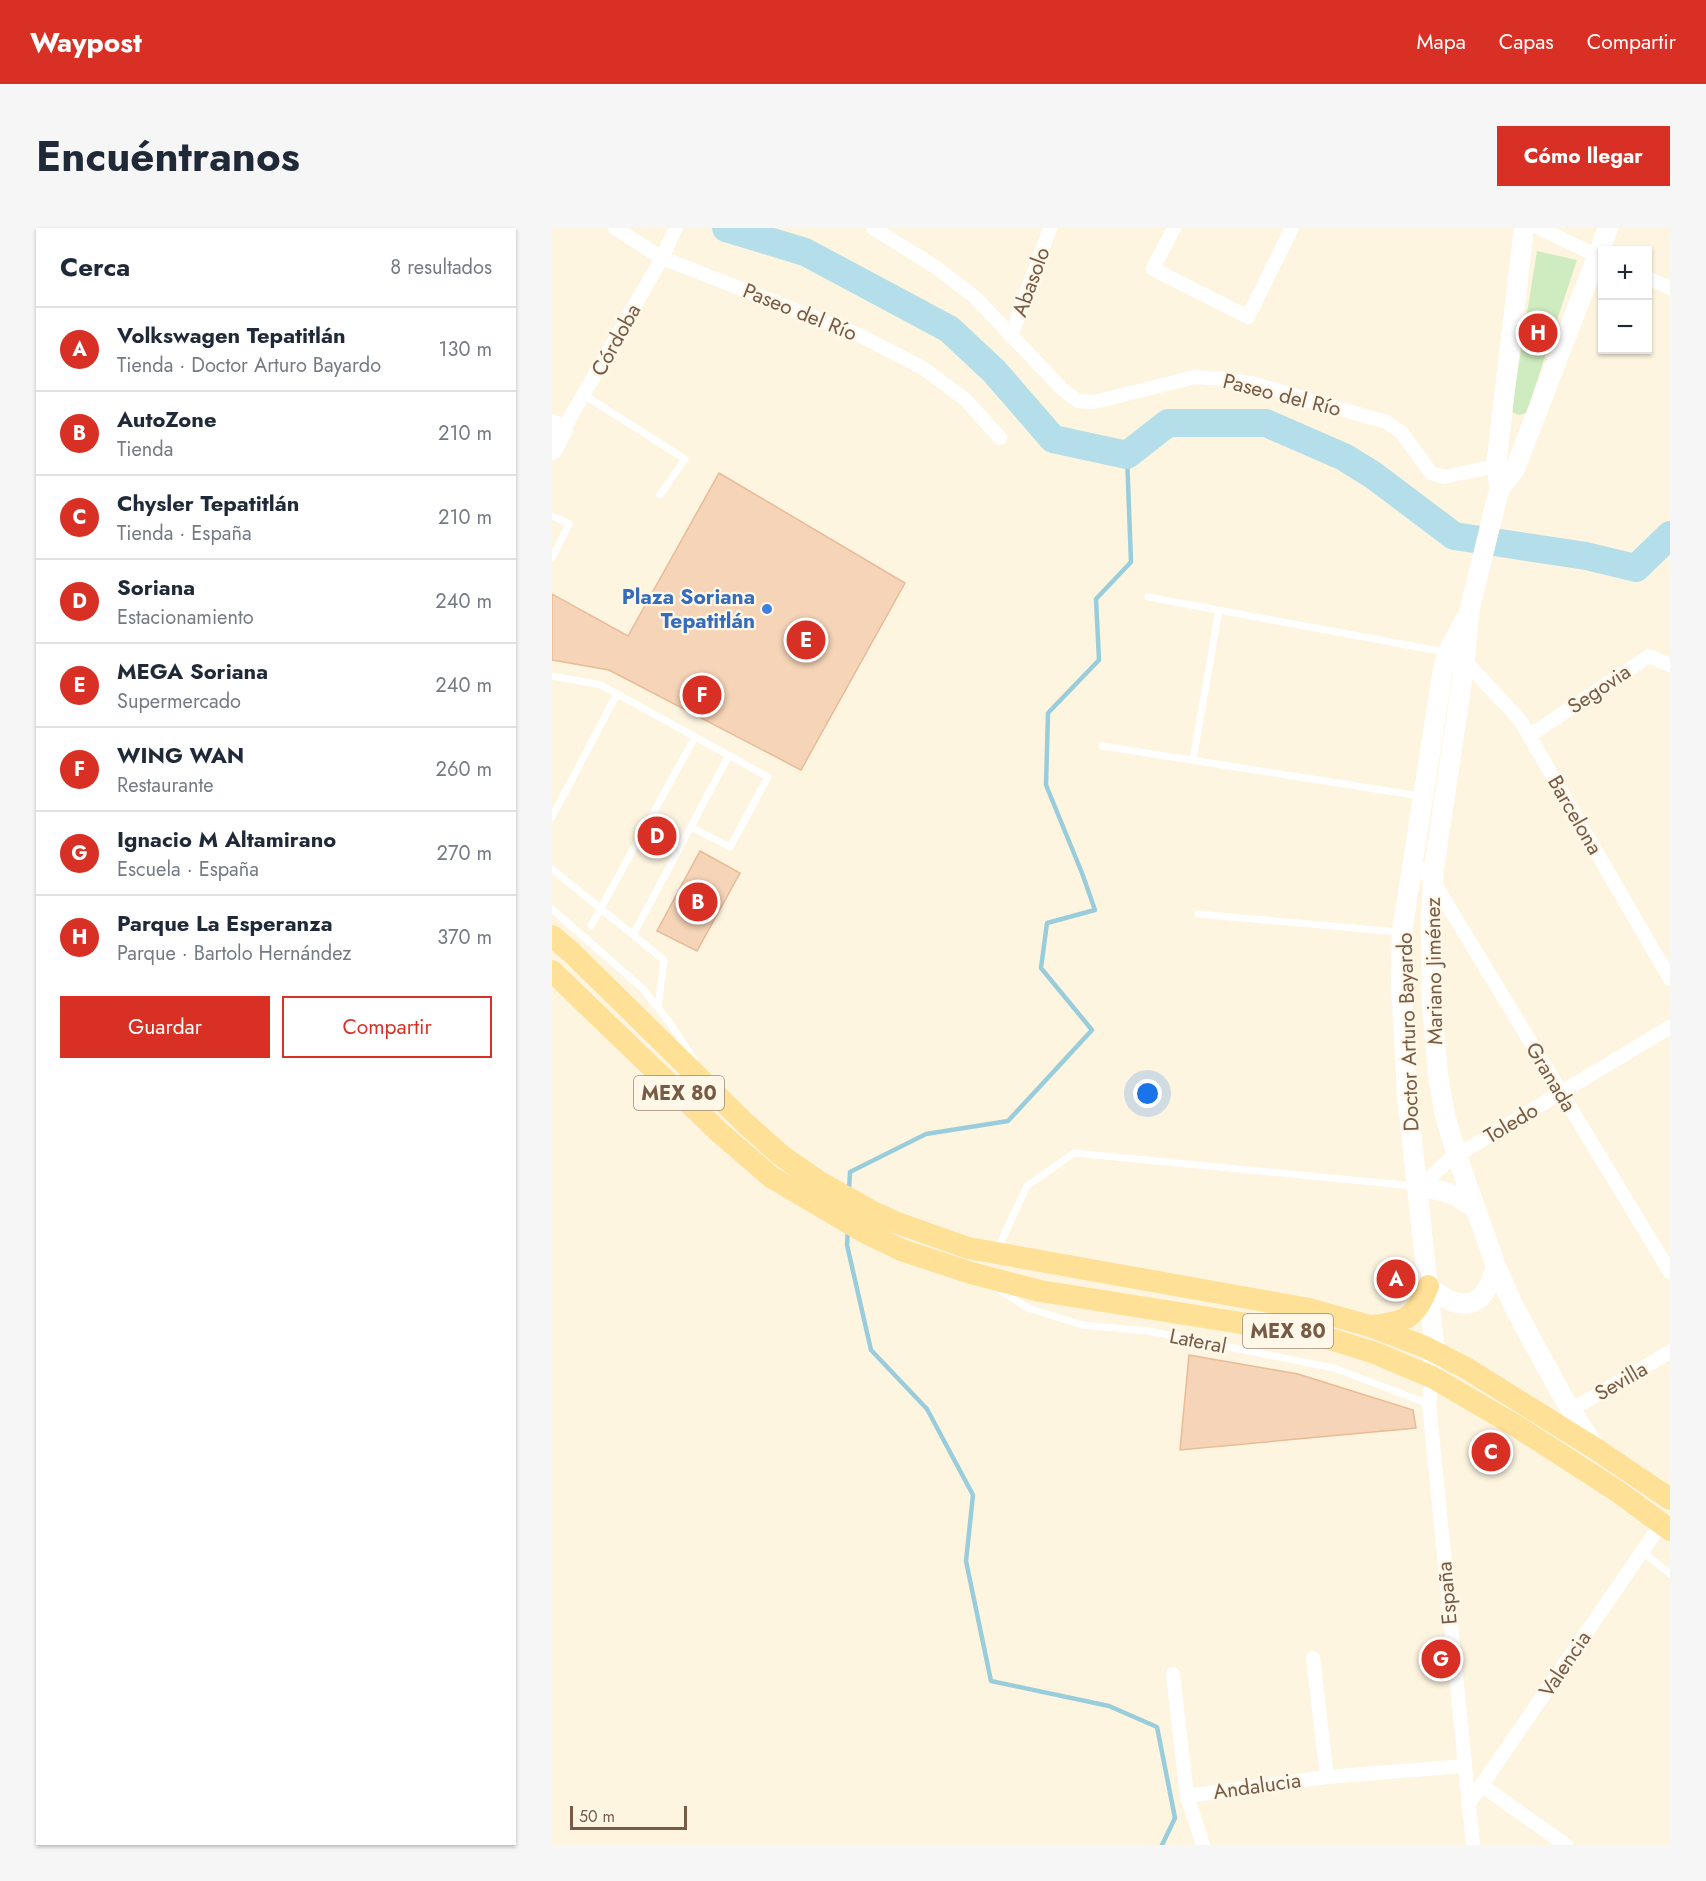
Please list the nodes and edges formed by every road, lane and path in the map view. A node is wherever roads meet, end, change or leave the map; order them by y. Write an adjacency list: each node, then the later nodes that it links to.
1 (615, 228): 11 (street, Paseo del Río)
2 (676, 228): 11 (street, Córdoba)
3 (873, 228): 16 (street, Paseo del Río)
4 (1050, 228): 16 (street, Abasolo)
5 (1174, 228): 6 (street)
6 (1292, 228)
7 (1524, 228): 21 (street)
8 (1539, 228): 12 (street)
9 (1608, 228): 10 (street)
10 (1603, 246)
11 (665, 252): 17 (street, Córdoba); 19 (street, Paseo del Río)
12 (1598, 256)
13 (1598, 261): 21 (street)
14 (1652, 280): 15 (street)
15 (1670, 288)
16 (1011, 336): 21 (street, Paseo del Río)
17 (585, 395): 18 (street, Córdoba); 22 (lane)
18 (557, 427): 20 (street, Córdoba)
19 (1000, 438)
20 (552, 450)
21 (1505, 468): 27 (street, Mariano Jiménez)
22 (660, 495)
23 (552, 516): 24 (lane)
24 (552, 558)
25 (1148, 597): 26 (lane)
26 (1219, 610): 28 (lane); 37 (lane)
27 (1469, 612): 28 (street, Doctor Arturo Bayardo); 29 (street, Mariano Jiménez)
28 (1448, 652): 29 (street); 38 (street, Doctor Arturo Bayardo)
29 (1466, 661): 33 (street, Barcelona); 43 (street, Mariano Jiménez)
30 (1670, 665): 33 (street, Segovia)
31 (552, 676): 32 (lane)
32 (617, 694): 34 (lane); 39 (lane)
33 (1529, 736): 52 (street, Barcelona)
34 (695, 737): 36 (lane); 44 (lane)
35 (1102, 746): 37 (lane)
36 (728, 757): 40 (lane); 40 (lane)
37 (1193, 760): 38 (lane)
38 (1422, 797): 41 (street, Doctor Arturo Bayardo)
39 (552, 818)
40 (691, 826): 49 (lane)
41 (1412, 860): 43 (street, Granada); 48 (street, Doctor Arturo Bayardo)
42 (552, 869): 44 (lane)
43 (1433, 881): 55 (street, Granada); 57 (street, Mariano Jiménez)
44 (600, 908): 47 (lane); 49 (lane)
45 (552, 909): 53 (lane)
46 (1198, 914): 48 (lane)
47 (591, 926)
48 (1402, 932): 58 (street, Doctor Arturo Bayardo)
49 (633, 935): 53 (lane)
50 (552, 936): 56 (main road, MEX 80)
51 (552, 971): 59 (main road, MEX 80)
52 (1670, 979)
53 (657, 1007): 56 (lane)
54 (1670, 1028): 55 (street, Toledo)
55 (1561, 1093): 57 (street, Toledo); 63 (street, Granada)
56 (718, 1097): 59 (main road, MEX 80)
57 (1457, 1156): 58 (street, Toledo); 60 (street, Mariano Jiménez)
58 (1416, 1186): 60 (street); 61 (lane); 65 (street, Doctor Arturo Bayardo)
59 (815, 1192): 61 (main road, MEX 80); 64 (main road, MEX 80)
60 (1474, 1208): 62 (street, Mariano Jiménez)
61 (996, 1254): 66 (main road, MEX 80)
62 (1496, 1266): 65 (street); 71 (street, Mariano Jiménez)
63 (1670, 1272)
64 (971, 1273): 69 (main road, MEX 80); 70 (lane, Lateral)
65 (1428, 1286): 66 (main road); 67 (street, Doctor Arturo Bayardo)
66 (1370, 1326): 67 (main road, MEX 80)
67 (1435, 1352): 69 (street, Doctor Arturo Bayardo); 72 (main road, MEX 80)
68 (1670, 1352): 71 (street, Sevilla)
69 (1432, 1377): 70 (street, España); 74 (main road, MEX 80)
70 (1430, 1404): 79 (street, España)
71 (1571, 1410): 72 (street, Mariano Jiménez)
72 (1596, 1449): 73 (main road, MEX 80)
73 (1670, 1499)
74 (1665, 1527): 75 (street, Valencia)
75 (1642, 1551): 76 (lane); 81 (street, Valencia)
76 (1670, 1574)
77 (1312, 1658): 80 (street, Andalucia)
78 (1173, 1674): 82 (street)
79 (1464, 1766): 80 (street, Andalucia); 83 (street, España)
80 (1327, 1777): 82 (street, Andalucia)
81 (1482, 1785): 83 (street, Valencia); 86 (street)
82 (1187, 1796): 84 (street)
83 (1468, 1805): 85 (street, España)
84 (1203, 1845)
85 (1473, 1845)
86 (1566, 1845)

